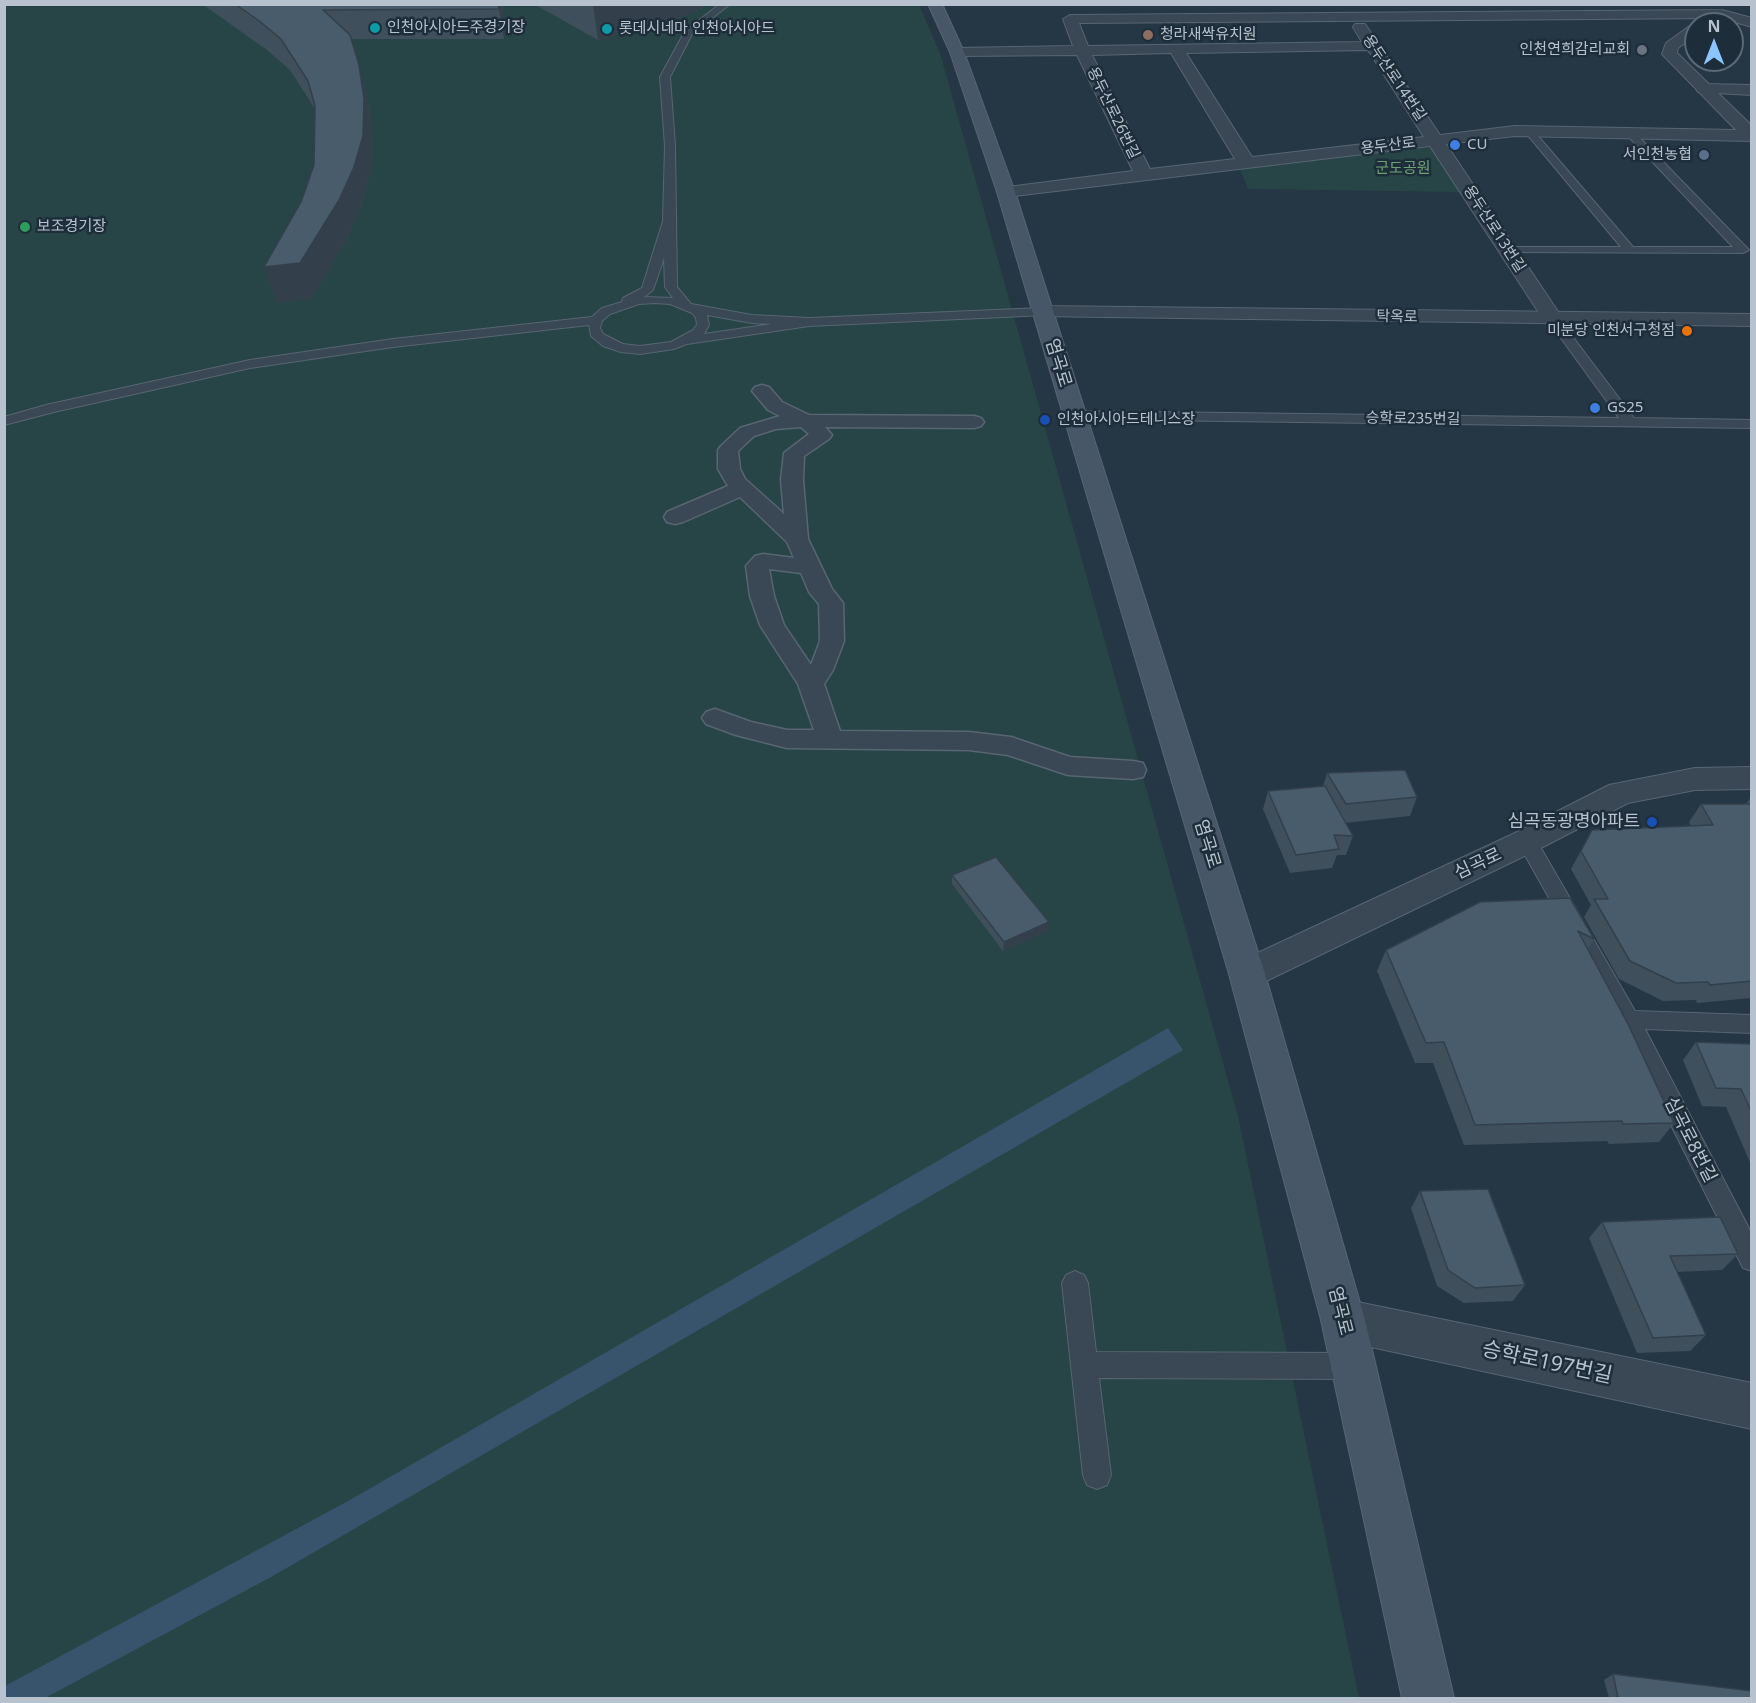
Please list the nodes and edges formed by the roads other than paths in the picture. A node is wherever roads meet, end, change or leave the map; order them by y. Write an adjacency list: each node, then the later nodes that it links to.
1 (726, 4): 25 (lane)
2 (935, 4): 13 (main road, 염곡로)
3 (1742, 4): 7 (street)
4 (1606, 9): 6 (street); 8 (street)
5 (1230, 11): 8 (street); 12 (street, 용두산로26번길)
6 (1684, 12)
7 (1726, 12)
8 (1352, 16): 10 (street, 용두산로14번길)
9 (1684, 37): 14 (street)
10 (1373, 46): 11 (street, 용두산로26번길); 21 (street, 용두산로14번길)
11 (1175, 48): 12 (street, 용두산로26번길); 22 (street)
12 (1082, 50): 13 (street); 23 (street, 용두산로26번길)
13 (957, 52): 24 (main road, 염곡로)
14 (1684, 69)
15 (1687, 72): 16 (street)
16 (1704, 89): 17 (street); 20 (street)
17 (1752, 90)
18 (1529, 131): 19 (street, 용두산로); 21 (street, 용두산로); 27 (lane)
19 (1631, 134): 20 (street, 용두산로); 27 (lane)
20 (1751, 135)
21 (1435, 140): 22 (street, 용두산로); 26 (street, 용두산로13번길)
22 (1247, 164): 23 (street, 용두산로)
23 (1144, 176): 24 (street, 용두산로)
24 (1006, 192): 30 (main road, 염곡로)
25 (669, 221): 28 (lane); 29 (lane)
26 (1508, 249): 27 (lane); 31 (street, 용두산로13번길)
27 (1630, 249)
28 (620, 305): 29 (lane); 32 (lane)
29 (691, 307): 34 (lane); 35 (lane)
30 (1042, 312): 31 (street, 탁옥로); 34 (lane); 37 (main road, 염곡로)
31 (1553, 319): 33 (street, 탁옥로); 41 (lane)
32 (596, 320): 35 (lane); 38 (lane)
33 (1752, 320)
34 (809, 322): 35 (lane)
35 (688, 340)
36 (762, 391): 39 (street)
37 (1074, 415): 41 (lane, 승학로235번길); 53 (main road, 염곡로)
38 (4, 421)
39 (807, 422): 40 (street); 43 (street); 45 (street)
40 (974, 422)
41 (1630, 423): 42 (lane, 승학로235번길)
42 (1752, 424)
43 (742, 488): 44 (street); 45 (street)
44 (675, 517)
45 (797, 539): 46 (street)
46 (811, 567): 47 (street); 47 (street)
47 (811, 684): 49 (street)
48 (715, 718): 49 (street)
49 (830, 740): 50 (street)
50 (1133, 770)
51 (1752, 778): 52 (street, 심곡로)
52 (1527, 841): 53 (street, 심곡로); 54 (lane, 심곡로8번길)
53 (1247, 974): 58 (main road, 염곡로)
54 (1629, 1020): 55 (lane); 56 (lane, 심곡로8번길)
55 (1752, 1024)
56 (1752, 1260)
57 (1075, 1283): 59 (lane)
58 (1343, 1320): 60 (main road, 염곡로); 61 (street, 승학로197번길)
59 (1084, 1365): 60 (lane); 62 (lane)
60 (1353, 1366): 63 (main road, 염곡로)
61 (1752, 1406)
62 (1096, 1475)
63 (1428, 1698)

